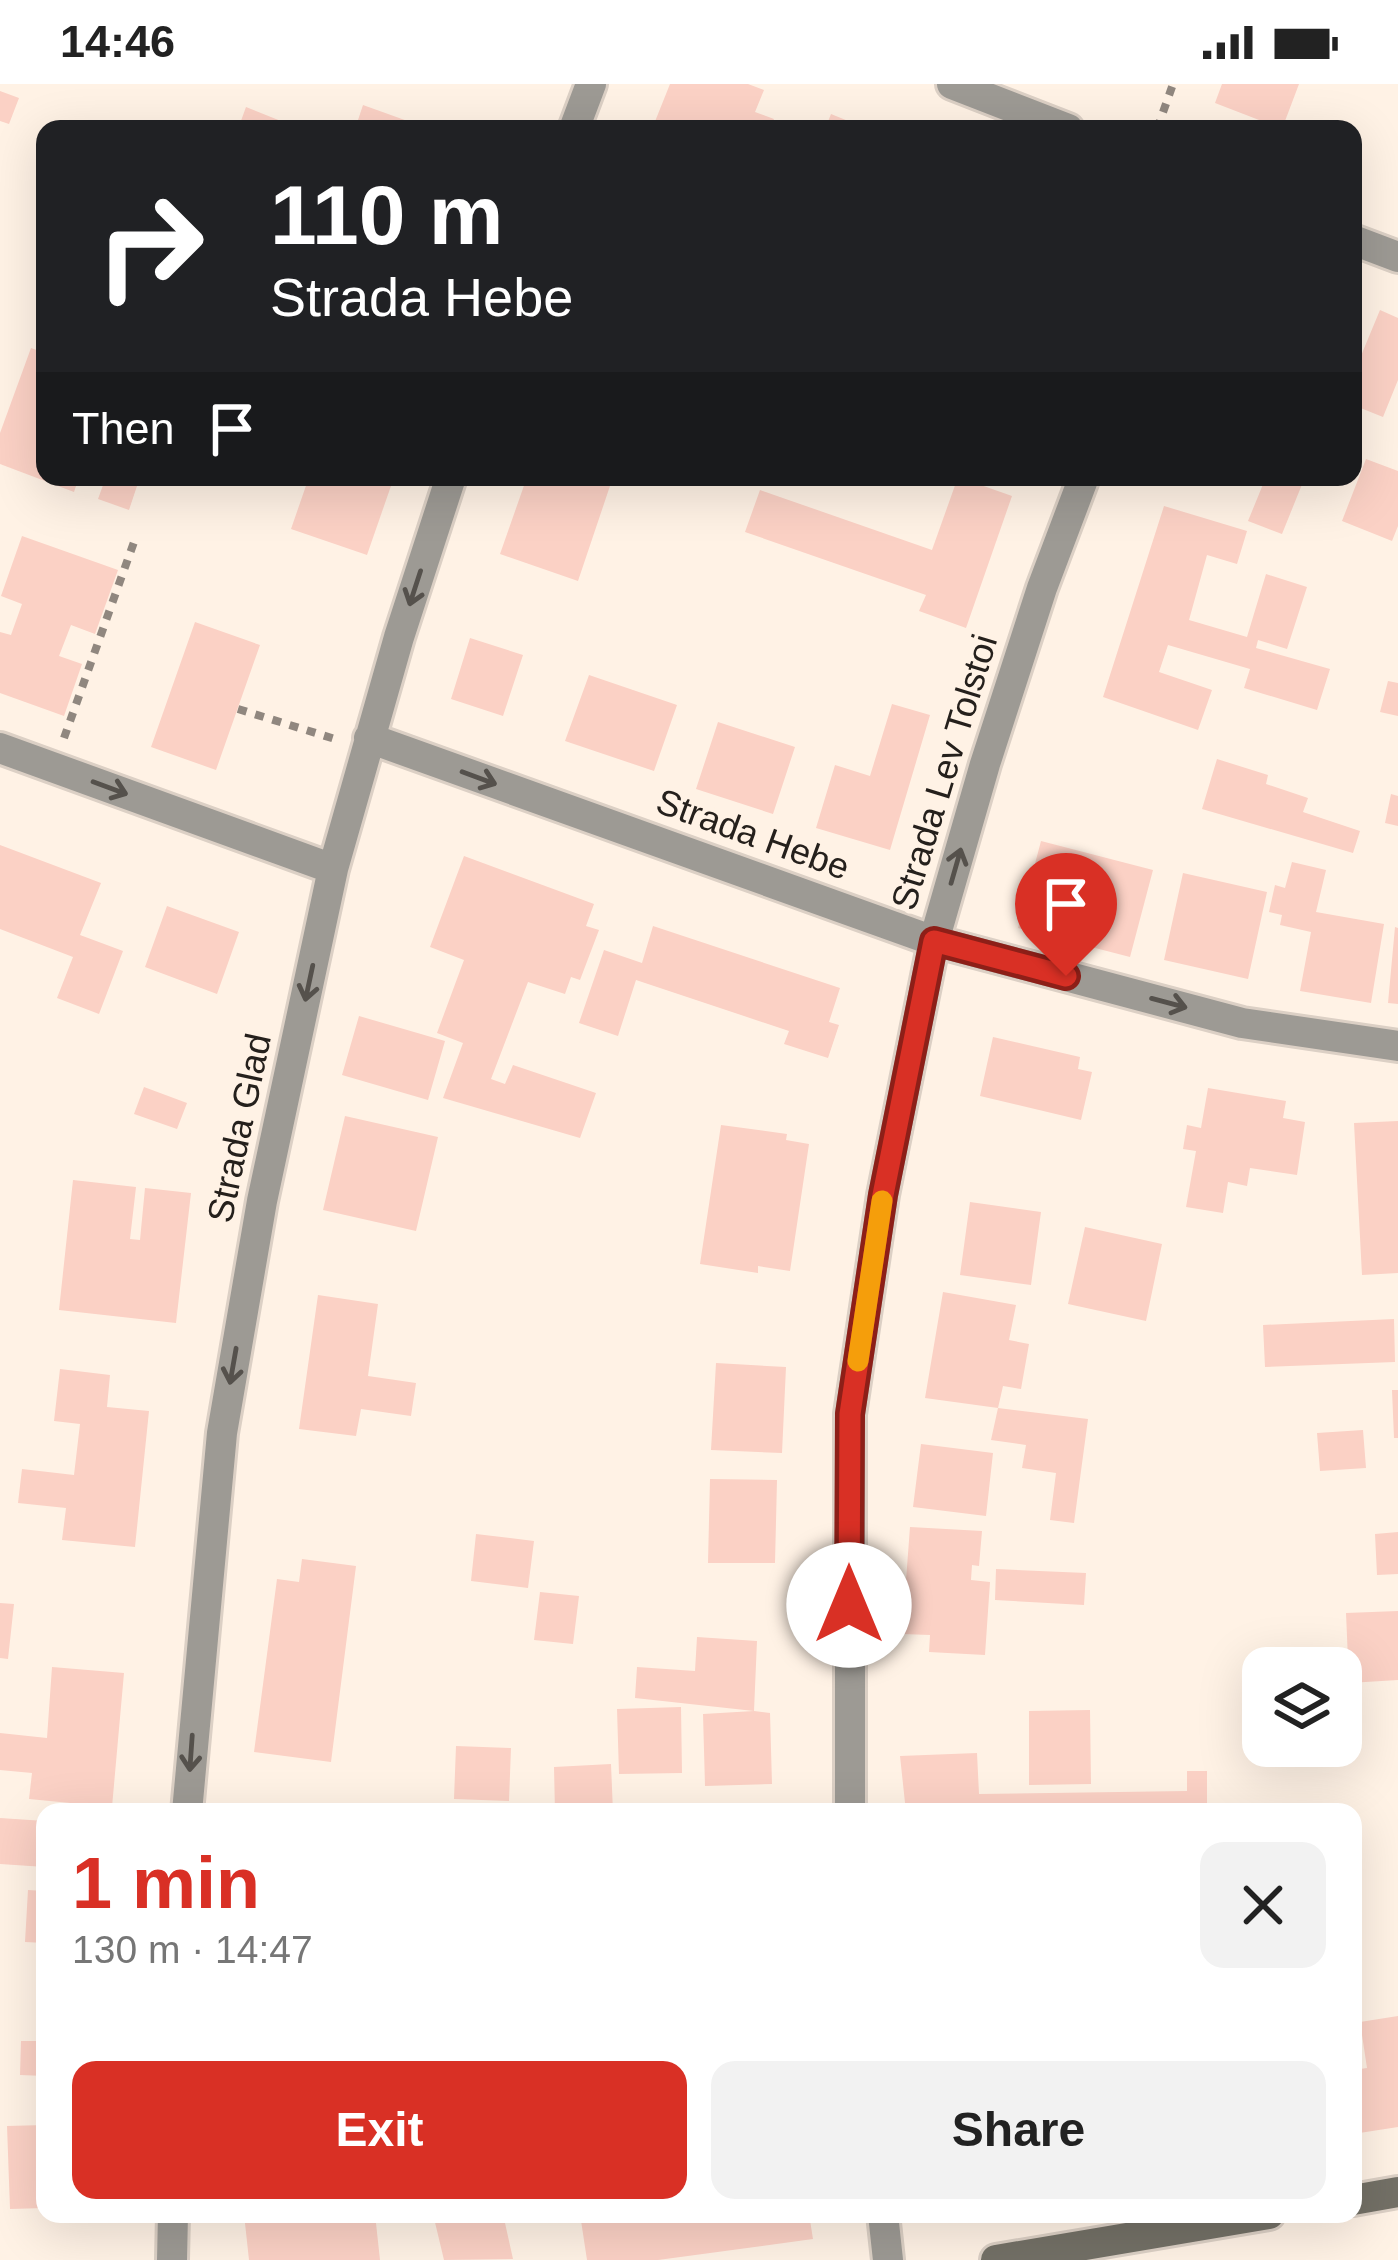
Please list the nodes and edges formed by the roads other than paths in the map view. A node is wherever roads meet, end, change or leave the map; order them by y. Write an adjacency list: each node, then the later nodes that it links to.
1 (591, 84): 3 (street)
2 (952, 84): 4 (street)
3 (577, 120)
4 (1045, 120)
5 (1362, 243): 6 (street)
6 (1398, 257)
7 (448, 486): 9 (street, Strada Glad, one-way to 9)
8 (1081, 486): 12 (street, Strada Lev Tolstoi, one-way to 8)
9 (369, 738): 11 (street, Strada Glad); 12 (street, Strada Hebe, one-way to 12)
10 (0, 748): 11 (street, one-way to 11)
11 (333, 869): 14 (street, Strada Glad, one-way to 14)
12 (934, 941): 13 (street, Strada Hebe, one-way to 13); 15 (street, Strada Lev Tolstoi)
13 (1398, 1046)
14 (188, 1803)
15 (850, 1803)
16 (1398, 2192): 17 (main road)
17 (1362, 2198)
18 (173, 2223): 21 (street)
19 (884, 2223): 22 (street)
20 (1216, 2223): 23 (main road)
21 (172, 2260)
22 (888, 2260)
23 (996, 2260)

